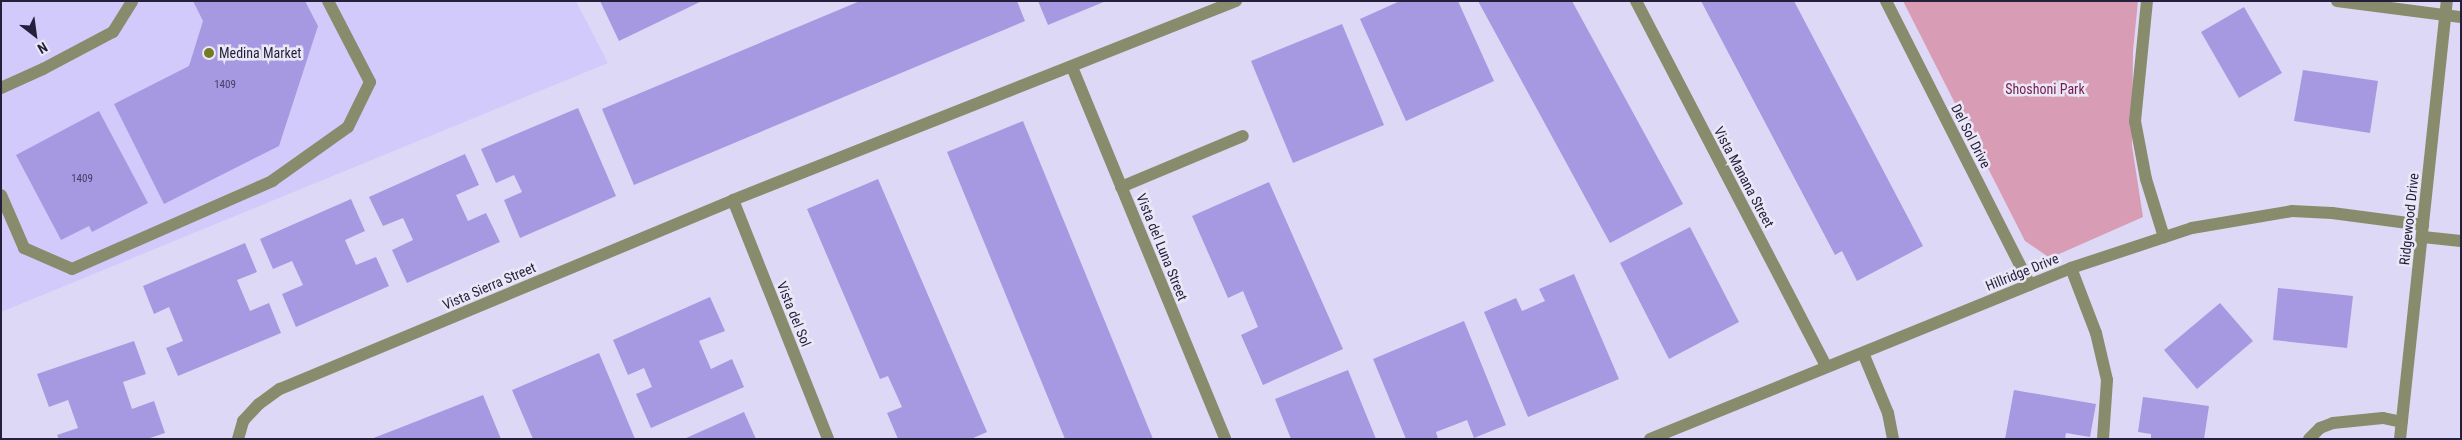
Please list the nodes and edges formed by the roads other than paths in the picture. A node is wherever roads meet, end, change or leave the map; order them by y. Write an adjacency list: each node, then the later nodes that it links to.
1 (132, 1): 12 (street)
2 (328, 1): 15 (street)
3 (1236, 1): 11 (street, Vista Sierra Street)
4 (1636, 1): 23 (street, Vista Manana Street)
5 (1886, 1): 21 (street, Del Sol Drive)
6 (2147, 1): 18 (street)
7 (2338, 1): 9 (street)
8 (2447, 1): 9 (street, Ridgewood Drive)
9 (2446, 16): 10 (street); 17 (street, Ridgewood Drive)
10 (2461, 17)
11 (1072, 67): 14 (street, Vista del Luna Street); 16 (street, Vista Sierra Street)
12 (1, 88)
13 (1243, 136): 14 (street)
14 (1121, 187): 27 (street, Vista del Luna Street)
15 (1, 195)
16 (733, 200): 25 (street, Vista Sierra Street); 26 (street, Vista del Sol)
17 (2423, 231): 18 (street, Hillridge Drive); 19 (street, Hillridge Drive); 24 (street, Ridgewood Drive)
18 (2164, 237): 20 (street, Hillridge Drive)
19 (2461, 241)
20 (2072, 268): 21 (street, Hillridge Drive); 30 (street)
21 (2030, 284): 22 (street, Hillridge Drive)
22 (1863, 353): 23 (street, Hillridge Drive); 29 (street)
23 (1826, 366): 28 (street, Hillridge Drive)
24 (2402, 422): 31 (street); 32 (street, Ridgewood Drive)
25 (238, 439)
26 (828, 439)
27 (1225, 439)
28 (1650, 439)
29 (1893, 439)
30 (2103, 439)
31 (2309, 439)
32 (2400, 439)

